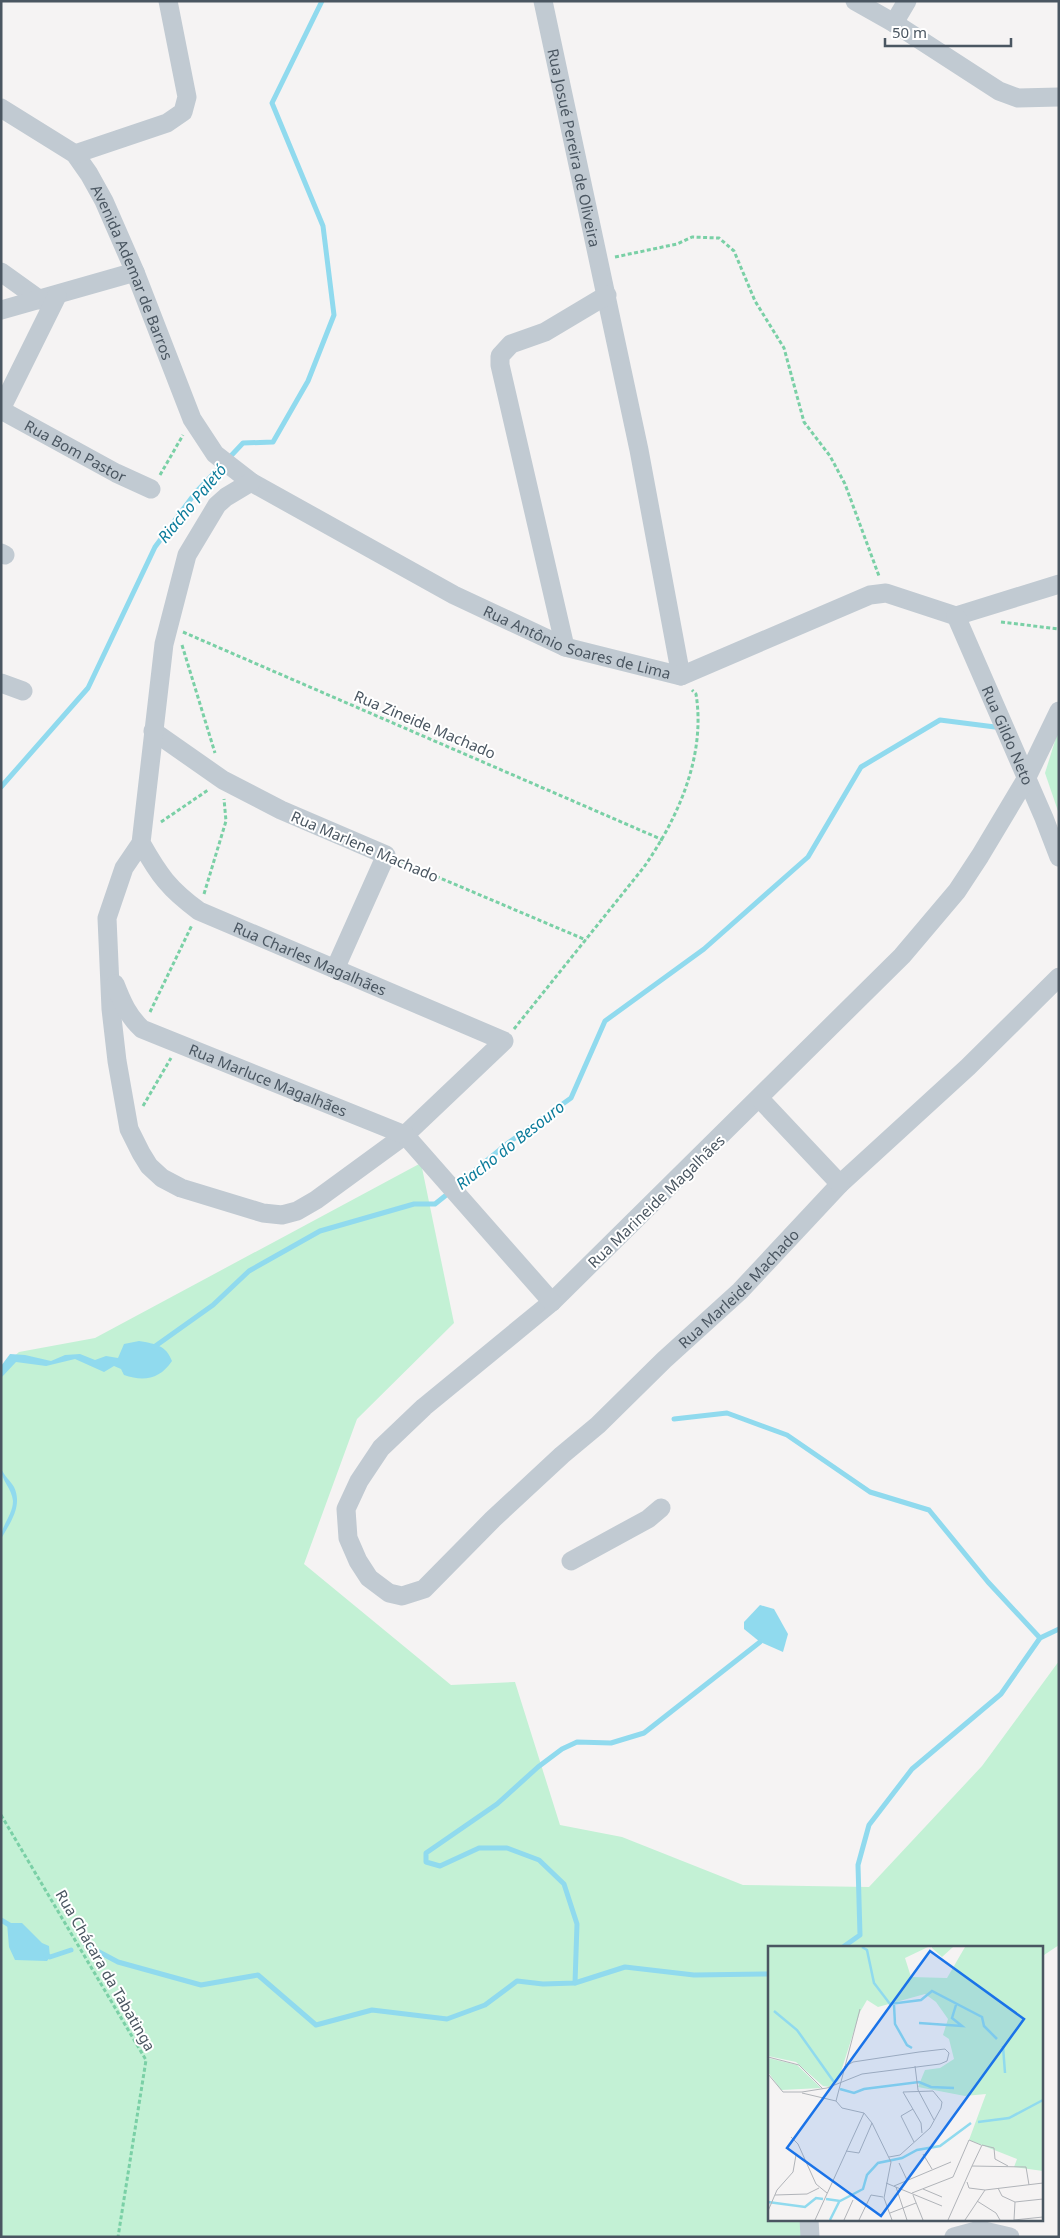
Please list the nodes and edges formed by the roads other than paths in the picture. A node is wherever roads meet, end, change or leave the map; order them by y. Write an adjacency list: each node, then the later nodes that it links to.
1 (168, 1): 8 (street)
2 (543, 1): 11 (street, Rua Josué Pereira de Oliveira)
3 (855, 1): 5 (street)
4 (907, 1): 5 (street)
5 (894, 23): 6 (street)
6 (1059, 97)
7 (1, 108): 8 (street, Avenida Ademar de Barros)
8 (74, 154): 10 (street, Avenida Ademar de Barros)
9 (1, 272): 12 (street)
10 (135, 272): 12 (street); 15 (street, Avenida Ademar de Barros)
11 (607, 295): 20 (street); 21 (street, Rua Josué Pereira de Oliveira)
12 (48, 298): 13 (street); 14 (street, Rua Bom Pastor)
13 (1, 310)
14 (1, 410): 17 (street, Rua Bom Pastor)
15 (222, 460): 16 (street, Rua Antônio Soares de Lima)
16 (251, 482): 20 (street, Rua Antônio Soares de Lima); 25 (street)
17 (151, 489)
18 (1059, 584): 19 (street)
19 (956, 616): 21 (street, Rua Antônio Soares de Lima); 26 (street, Rua Gildo Neto)
20 (565, 647): 21 (street, Rua Antônio Soares de Lima)
21 (681, 676)
22 (1, 683): 23 (street)
23 (23, 691)
24 (1059, 711): 26 (street, Rua Marineide Magalhães)
25 (153, 731): 27 (street); 30 (street, Rua Marlene Machado)
26 (1026, 779): 28 (street, Rua Gildo Neto); 32 (street, Rua Marineide Magalhães)
27 (141, 843): 29 (street); 30 (street, Rua Charles Magalhães)
28 (1059, 857)
29 (109, 967): 33 (street, Rua Marluce Magalhães); 33 (street)
30 (335, 968): 33 (street, Rua Charles Magalhães)
31 (1059, 977): 34 (street, Rua Marleide Machado)
32 (760, 1099): 34 (street); 35 (street, Rua Marineide Magalhães)
33 (405, 1135): 35 (street, Rua Marluce Magalhães)
34 (840, 1184): 38 (street, Rua Marleide Machado)
35 (552, 1302): 38 (street, Rua Marineide Magalhães)
36 (661, 1508): 37 (street)
37 (572, 1561)
38 (412, 1594)
39 (809, 2220): 40 (street)
40 (810, 2237)
41 (954, 2237): 42 (street)
42 (1010, 2237)

